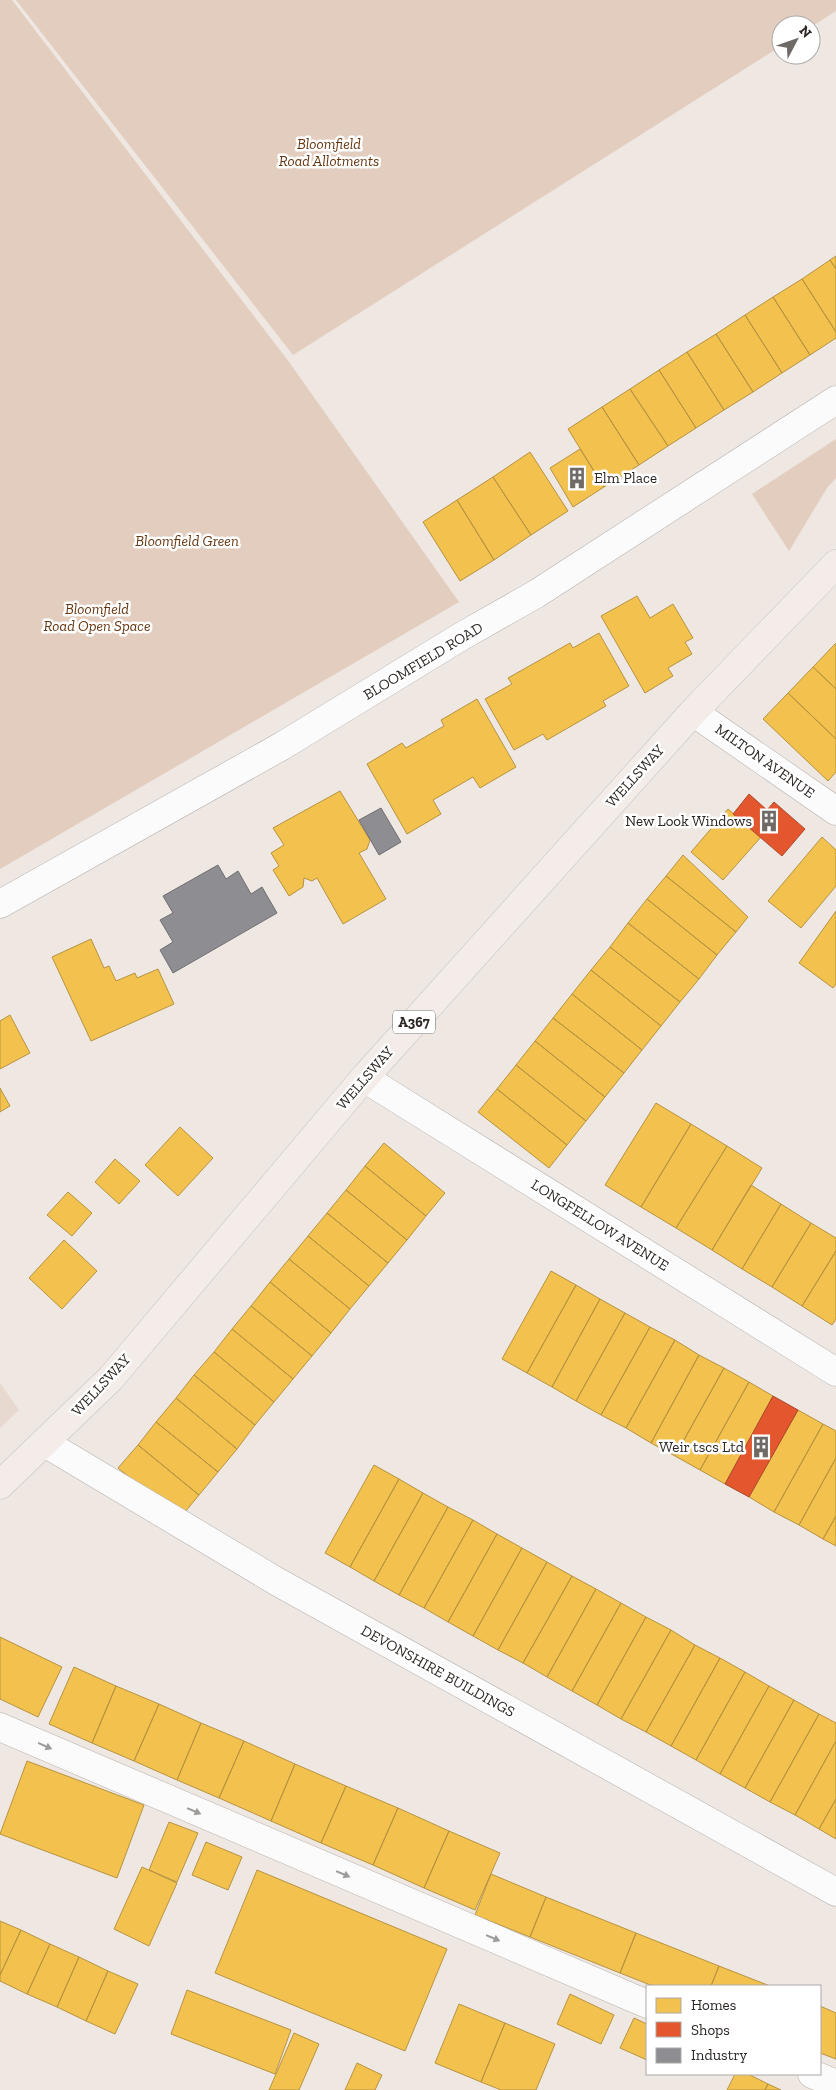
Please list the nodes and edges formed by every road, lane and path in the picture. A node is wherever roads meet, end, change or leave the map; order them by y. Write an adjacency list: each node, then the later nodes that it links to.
1 (836, 400): 5 (street, BLOOMFIELD ROAD)
2 (836, 564): 3 (main road, WELLSWAY / A367)
3 (693, 712): 4 (street, MILTON AVENUE); 6 (main road, WELLSWAY / A367)
4 (836, 811)
5 (0, 904)
6 (364, 1078): 7 (street, LONGFELLOW AVENUE); 8 (main road, WELLSWAY / A367)
7 (836, 1372)
8 (45, 1443): 9 (main road, WELLSWAY / A367); 11 (street, DEVONSHIRE BUILDINGS)
9 (0, 1485)
10 (0, 1727): 12 (street, one-way to 12)
11 (836, 1892)
12 (646, 2004)
13 (814, 2075): 14 (street)
14 (836, 2084)

